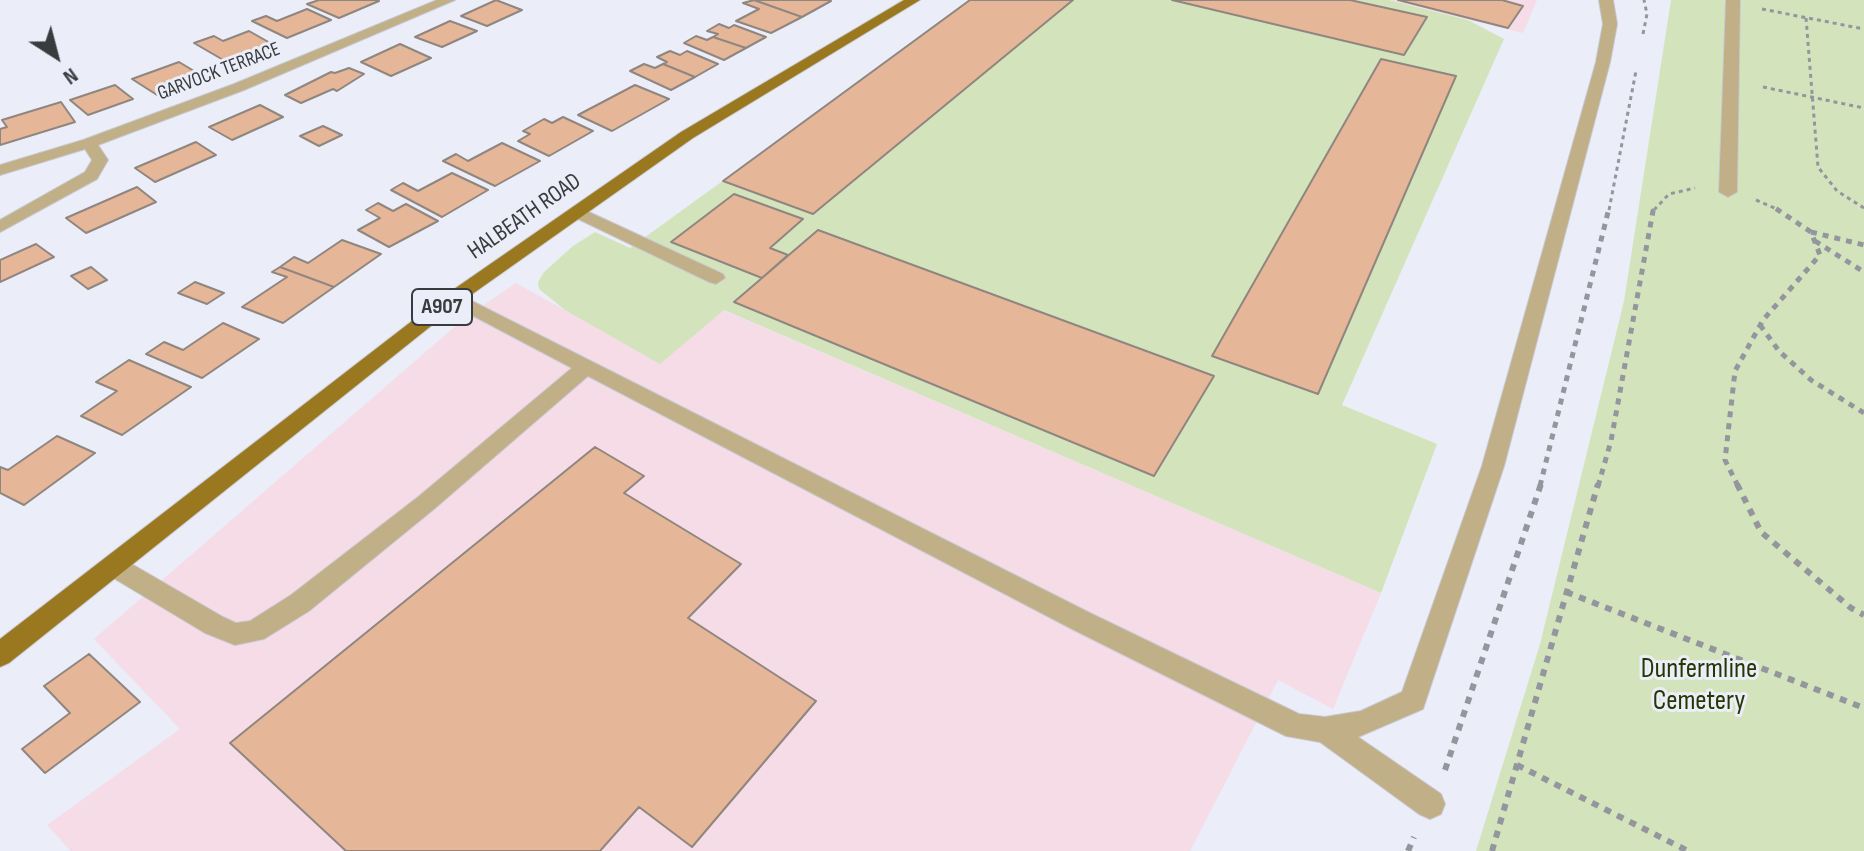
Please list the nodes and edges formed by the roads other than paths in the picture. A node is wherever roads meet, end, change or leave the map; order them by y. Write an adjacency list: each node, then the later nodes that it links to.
1 (448, 0): 5 (street, GARVOCK TERRACE)
2 (913, 0): 8 (main road, HALBEATH ROAD / A907)
3 (1606, 0): 15 (street)
4 (1733, 2): 7 (street)
5 (89, 143): 6 (street, GARVOCK TERRACE); 9 (street)
6 (0, 170)
7 (1728, 192)
8 (578, 212): 10 (street); 11 (main road, HALBEATH ROAD / A907)
9 (0, 227)
10 (716, 278)
11 (454, 298): 12 (street); 13 (main road, HALBEATH ROAD / A907)
12 (586, 367): 13 (street); 15 (street)
13 (114, 566): 14 (main road, HALBEATH ROAD / A907)
14 (0, 655)
15 (1325, 730): 16 (street)
16 (1430, 804)

